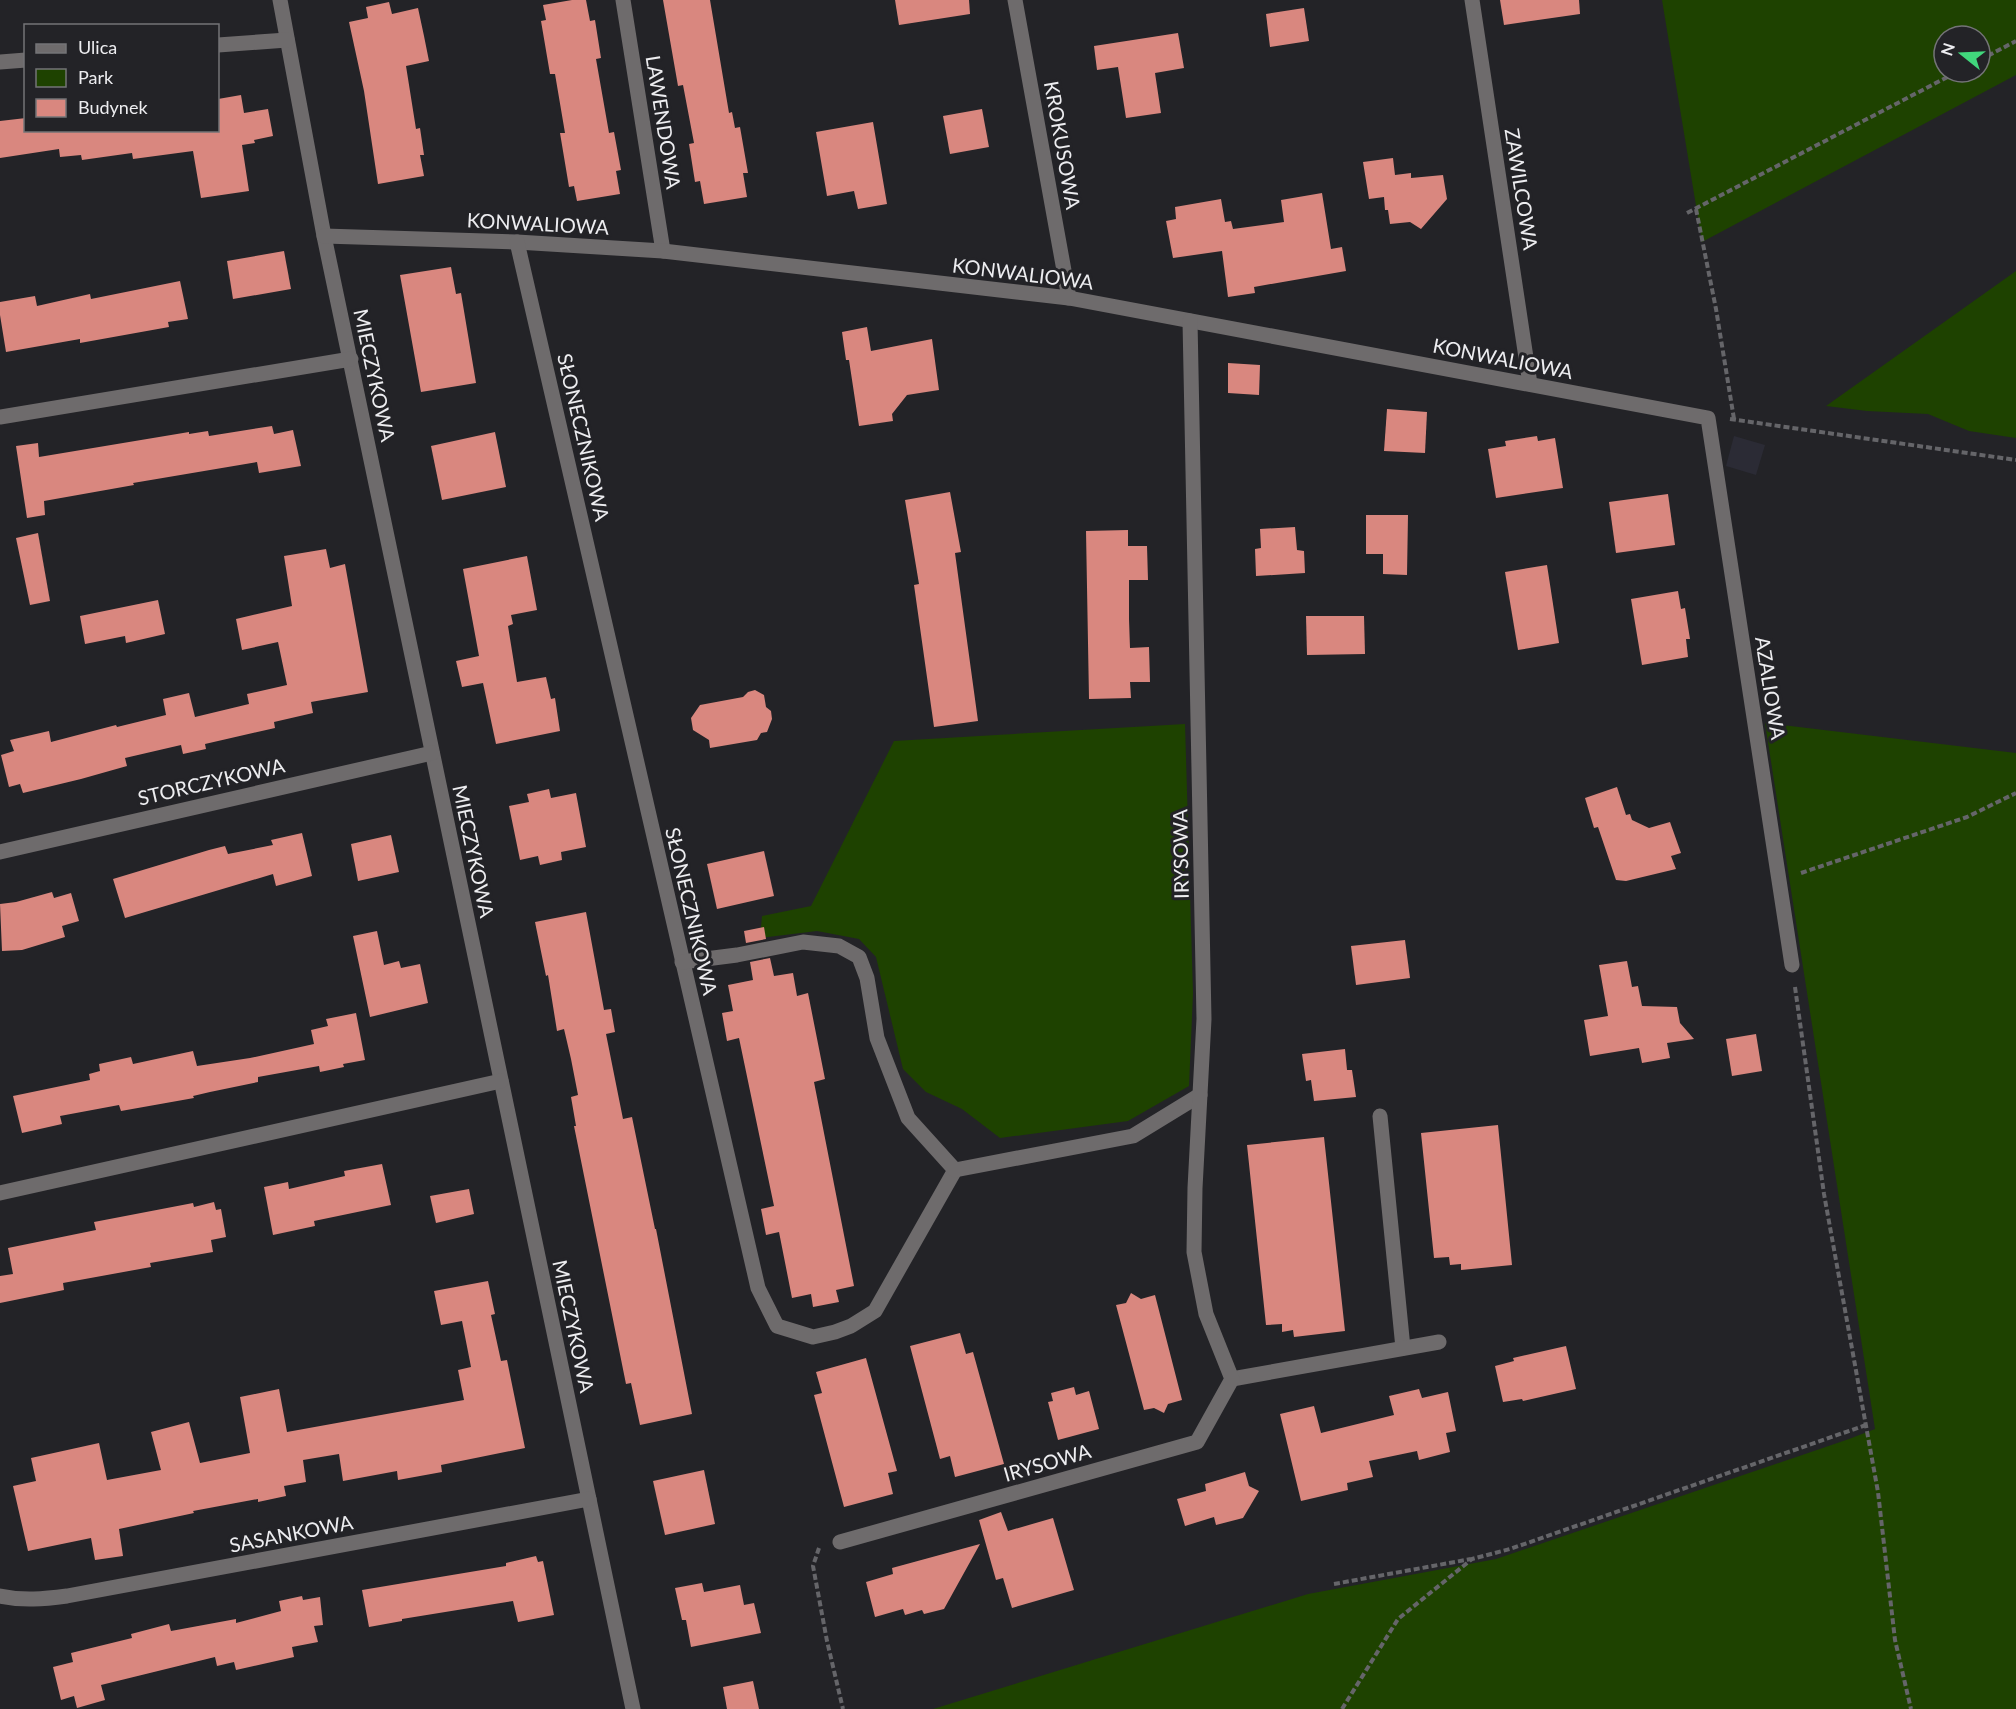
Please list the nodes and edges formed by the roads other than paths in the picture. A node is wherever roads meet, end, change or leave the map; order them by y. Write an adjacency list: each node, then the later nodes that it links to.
1 (280, 0): 5 (street, MIECZYKOWA)
2 (622, 0): 11 (street, LAWENDOWA)
3 (1015, 0): 12 (street, KROKUSOWA)
4 (1472, 0): 15 (street, ZAWILCOWA)
5 (287, 40): 6 (street); 9 (street, MIECZYKOWA)
6 (219, 45)
7 (24, 60): 8 (street)
8 (0, 62)
9 (324, 236): 10 (street, KONWALIOWA); 14 (street, MIECZYKOWA)
10 (517, 242): 11 (street, KONWALIOWA); 20 (street, SŁONECZNIKOWA)
11 (663, 251): 12 (street, KONWALIOWA)
12 (1069, 298): 13 (street, KONWALIOWA)
13 (1190, 321): 15 (street, KONWALIOWA); 23 (street, IRYSOWA)
14 (351, 359): 16 (street); 18 (street, MIECZYKOWA)
15 (1530, 384): 17 (street, KONWALIOWA)
16 (0, 417)
17 (1708, 418): 21 (street, AZALIOWA)
18 (432, 753): 19 (street, STORCZYKOWA); 22 (street, MIECZYKOWA)
19 (0, 852)
20 (682, 962): 25 (street); 25 (street, SŁONECZNIKOWA)
21 (1792, 965)
22 (501, 1081): 26 (street); 30 (street, MIECZYKOWA)
23 (1200, 1095): 25 (street); 29 (street, IRYSOWA)
24 (1380, 1116): 28 (street)
25 (955, 1170)
26 (0, 1193)
27 (1439, 1342): 28 (street)
28 (1403, 1348): 29 (street)
29 (1232, 1379): 31 (street, IRYSOWA)
30 (589, 1499): 32 (street, SASANKOWA); 33 (street, MIECZYKOWA)
31 (840, 1542)
32 (0, 1596)
33 (633, 1709)

